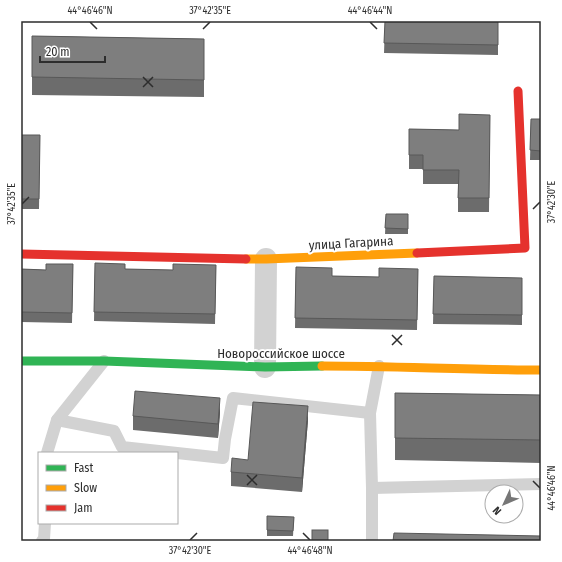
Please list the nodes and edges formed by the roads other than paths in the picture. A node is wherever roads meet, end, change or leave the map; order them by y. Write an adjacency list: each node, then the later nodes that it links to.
1 (518, 91): 3 (street, улица Гагарина)
2 (21, 254): 3 (street, улица Гагарина)
3 (266, 260): 7 (street)
4 (21, 361): 5 (street, Новороссийское шоссе)
5 (104, 361): 7 (street, Новороссийское шоссе); 10 (lane)
6 (379, 366): 7 (street, Новороссийское шоссе); 8 (street, Новороссийское шоссе); 9 (lane)
7 (265, 368)
8 (541, 370)
9 (370, 413): 13 (lane); 15 (lane)
10 (57, 420): 11 (lane); 12 (lane)
11 (47, 452)
12 (168, 452)
13 (178, 453)
14 (541, 484): 15 (lane)
15 (372, 488): 18 (lane)
16 (44, 524): 17 (lane)
17 (44, 540)
18 (372, 541)

